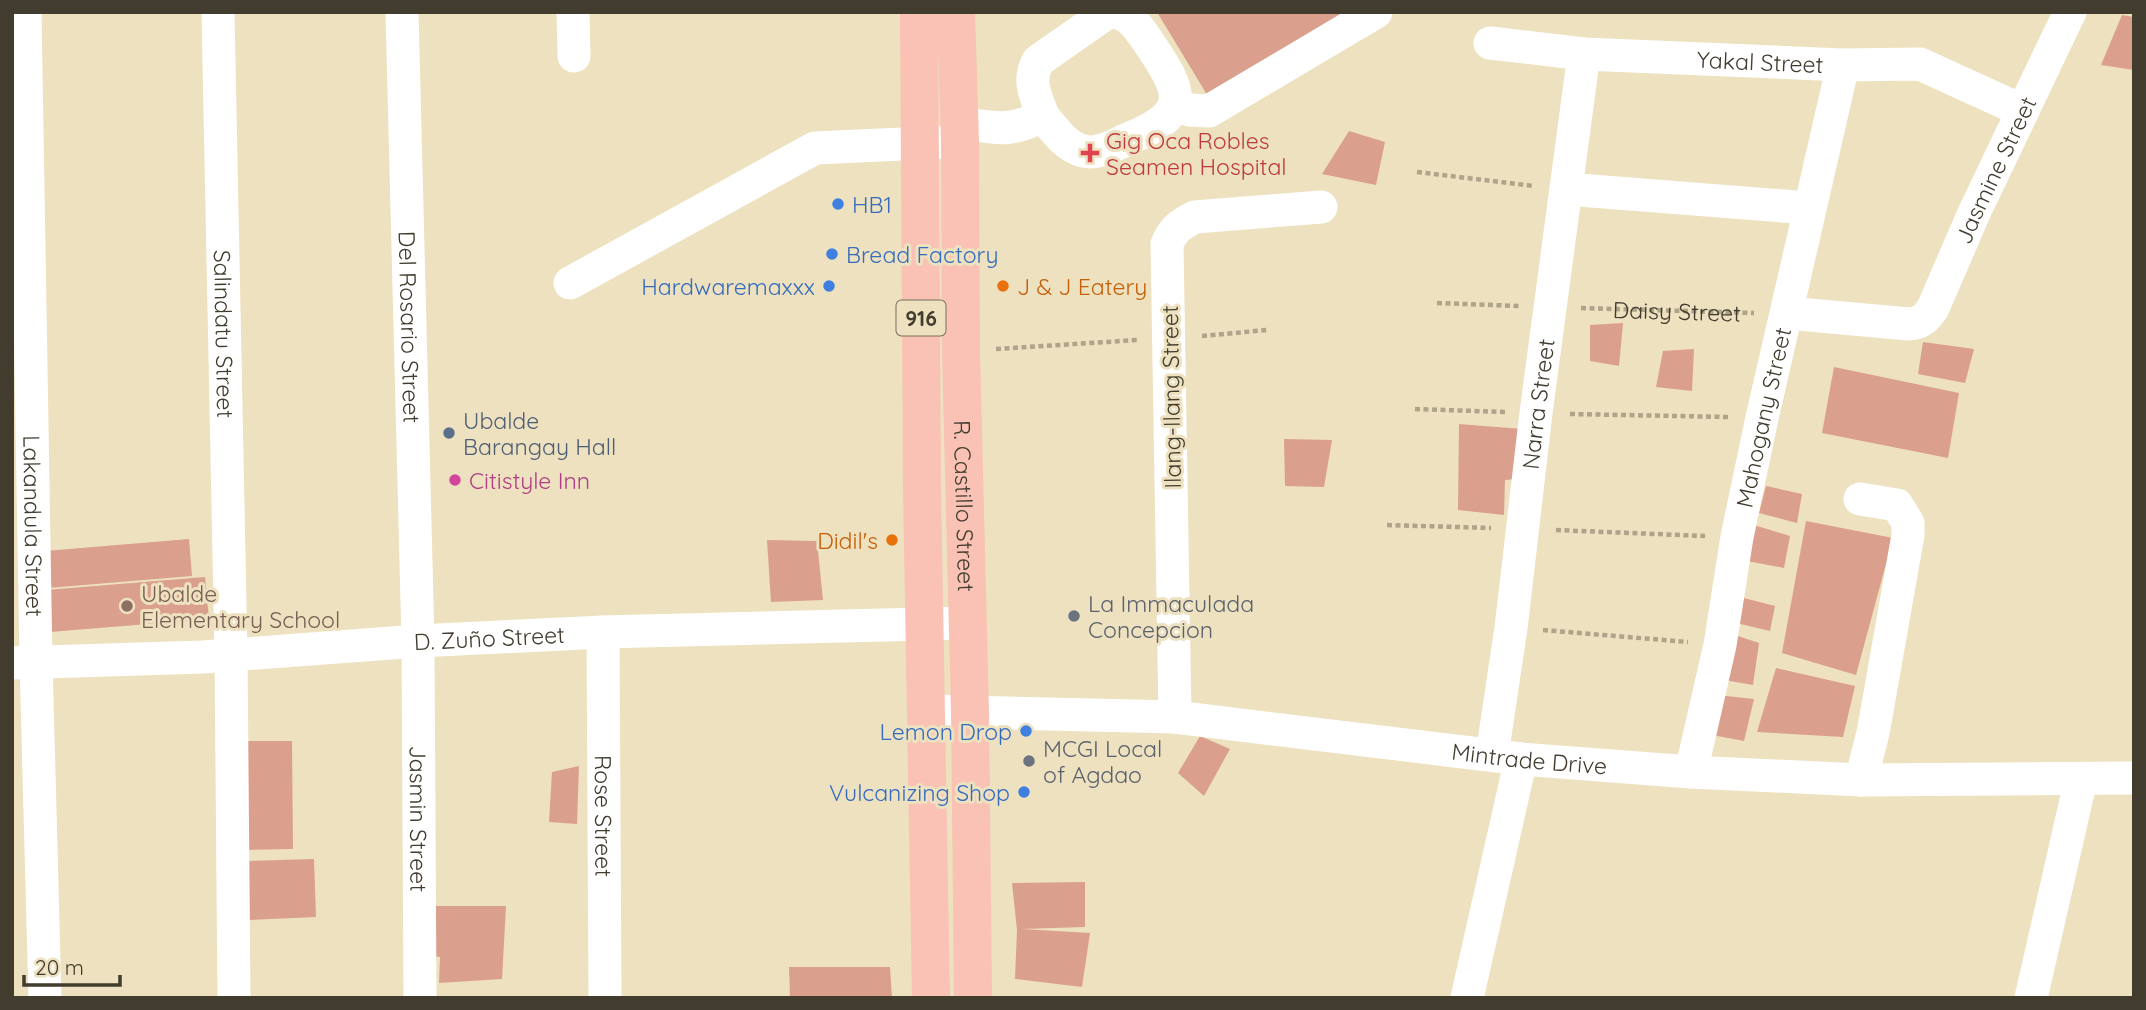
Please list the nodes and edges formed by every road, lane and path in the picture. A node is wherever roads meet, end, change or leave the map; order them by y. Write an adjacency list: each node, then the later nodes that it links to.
1 (25, 12): 45 (street, Lakandula Street)
2 (218, 12): 44 (street, Salindatu Street)
3 (402, 12): 42 (street, Del Rosario Street)
4 (573, 12): 13 (street)
5 (919, 12): 19 (main road, R. Castillo Street / 916)
6 (956, 12): 18 (main road, R. Castillo Street / 916)
7 (1108, 12): 17 (street)
8 (1117, 12): 15 (street)
9 (1376, 12): 15 (street)
10 (2070, 12): 16 (street, Jasmine Street)
11 (1490, 44): 12 (street, Yakal Street)
12 (1584, 54): 14 (street, Yakal Street); 21 (street, Narra Street)
13 (574, 55)
14 (1843, 65): 16 (street, Yakal Street); 23 (street, Mahogany Street)
15 (1175, 103): 17 (street)
16 (2023, 111): 27 (street, Jasmine Street)
17 (1043, 116): 18 (street)
18 (960, 132): 19 (street); 30 (main road, R. Castillo Street / 916)
19 (921, 143): 24 (street); 39 (main road, R. Castillo Street / 916)
20 (1417, 172): 21 (path)
21 (1566, 189): 23 (street); 26 (street, Narra Street)
22 (1321, 207): 29 (street, Ilang-Ilang Street)
23 (1808, 208): 27 (street, Mahogany Street)
24 (570, 283)
25 (1437, 303): 26 (path, Daisy Street)
26 (1551, 307): 27 (path, Daisy Street); 32 (street, Narra Street)
27 (1787, 313): 33 (street, Mahogany Street)
28 (1267, 330): 29 (path)
29 (1171, 339): 30 (path); 48 (street, Ilang-Ilang Street)
30 (961, 352): 38 (main road, R. Castillo Street / 916)
31 (1415, 409): 32 (path)
32 (1536, 413): 33 (path); 36 (street, Narra Street)
33 (1762, 418): 37 (street, Mahogany Street)
34 (1860, 499): 53 (street)
35 (1387, 526): 36 (path)
36 (1522, 529): 37 (path); 40 (street, Narra Street)
37 (1737, 537): 43 (street, Mahogany Street)
38 (966, 623): 39 (street, D. Zuño Street); 47 (main road, R. Castillo Street / 916)
39 (924, 624): 41 (street, D. Zuño Street); 46 (main road, R. Castillo Street / 916)
40 (1511, 628): 43 (path); 49 (street, Narra Street)
41 (603, 632): 42 (street, D. Zuño Street); 57 (street, Rose Street)
42 (418, 641): 44 (street, D. Zuño Street); 56 (street, Jasmin Street)
43 (1720, 645): 50 (street, Mahogany Street)
44 (231, 654): 45 (street, D. Zuño Street); 55 (street, Salindatu Street)
45 (24, 663): 54 (street, Lakandula Street)
46 (926, 711): 47 (street, Mintrade Drive); 58 (main road, R. Castillo Street / 916)
47 (970, 712): 48 (street, Mintrade Drive); 59 (main road, R. Castillo Street / 916)
48 (1175, 717): 49 (street, Mintrade Drive)
49 (1507, 757): 50 (street, Mintrade Drive); 60 (street, Narra Street)
50 (1691, 772): 53 (street, Mintrade Drive)
51 (2134, 778): 52 (street, Mintrade Drive)
52 (2081, 779): 53 (street, Mintrade Drive); 61 (street)
53 (1861, 780)
54 (45, 998)
55 (234, 998)
56 (420, 998)
57 (605, 998)
58 (931, 998)
59 (973, 998)
60 (1467, 998)
61 (2031, 998)

